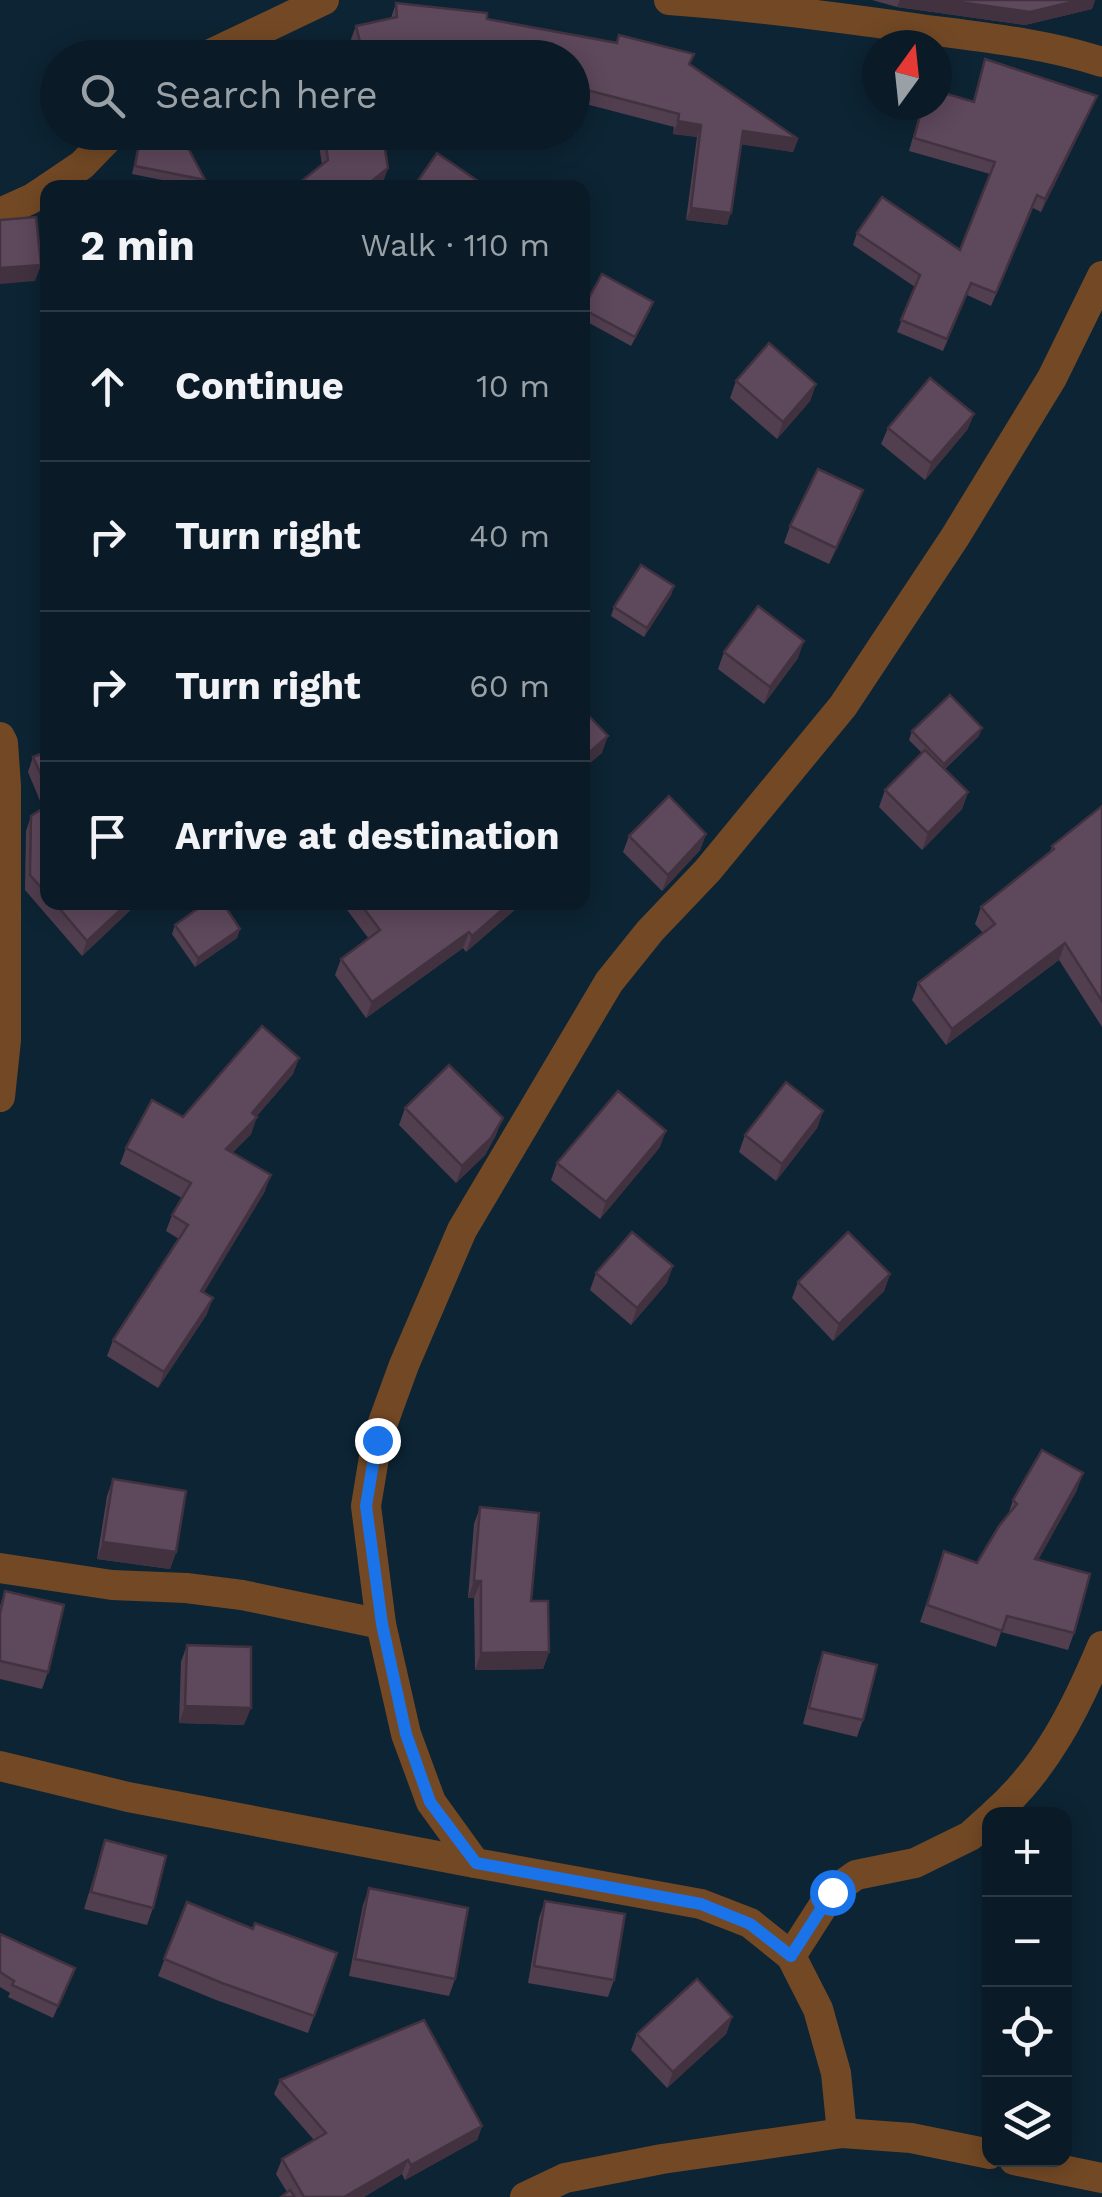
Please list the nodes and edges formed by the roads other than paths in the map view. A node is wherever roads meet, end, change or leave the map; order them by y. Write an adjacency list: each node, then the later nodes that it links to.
1 (324, 0): 3 (street)
2 (669, 0): 4 (street)
3 (240, 40)
4 (1102, 62)
5 (96, 150): 6 (street)
6 (59, 180)
7 (40, 193): 8 (street)
8 (0, 212)
9 (1102, 276): 13 (street)
10 (0, 737): 11 (street)
11 (0, 1098)
12 (0, 1568): 13 (street)
13 (382, 1624): 18 (street)
14 (1102, 1646): 16 (street)
15 (0, 1766): 18 (street)
16 (1002, 1807)
17 (982, 1825): 19 (street)
18 (476, 1863): 19 (street)
19 (791, 1956): 20 (street)
20 (842, 2133): 21 (street); 24 (street)
21 (982, 2152)
22 (1048, 2167): 23 (street)
23 (1102, 2178)
24 (525, 2197)

